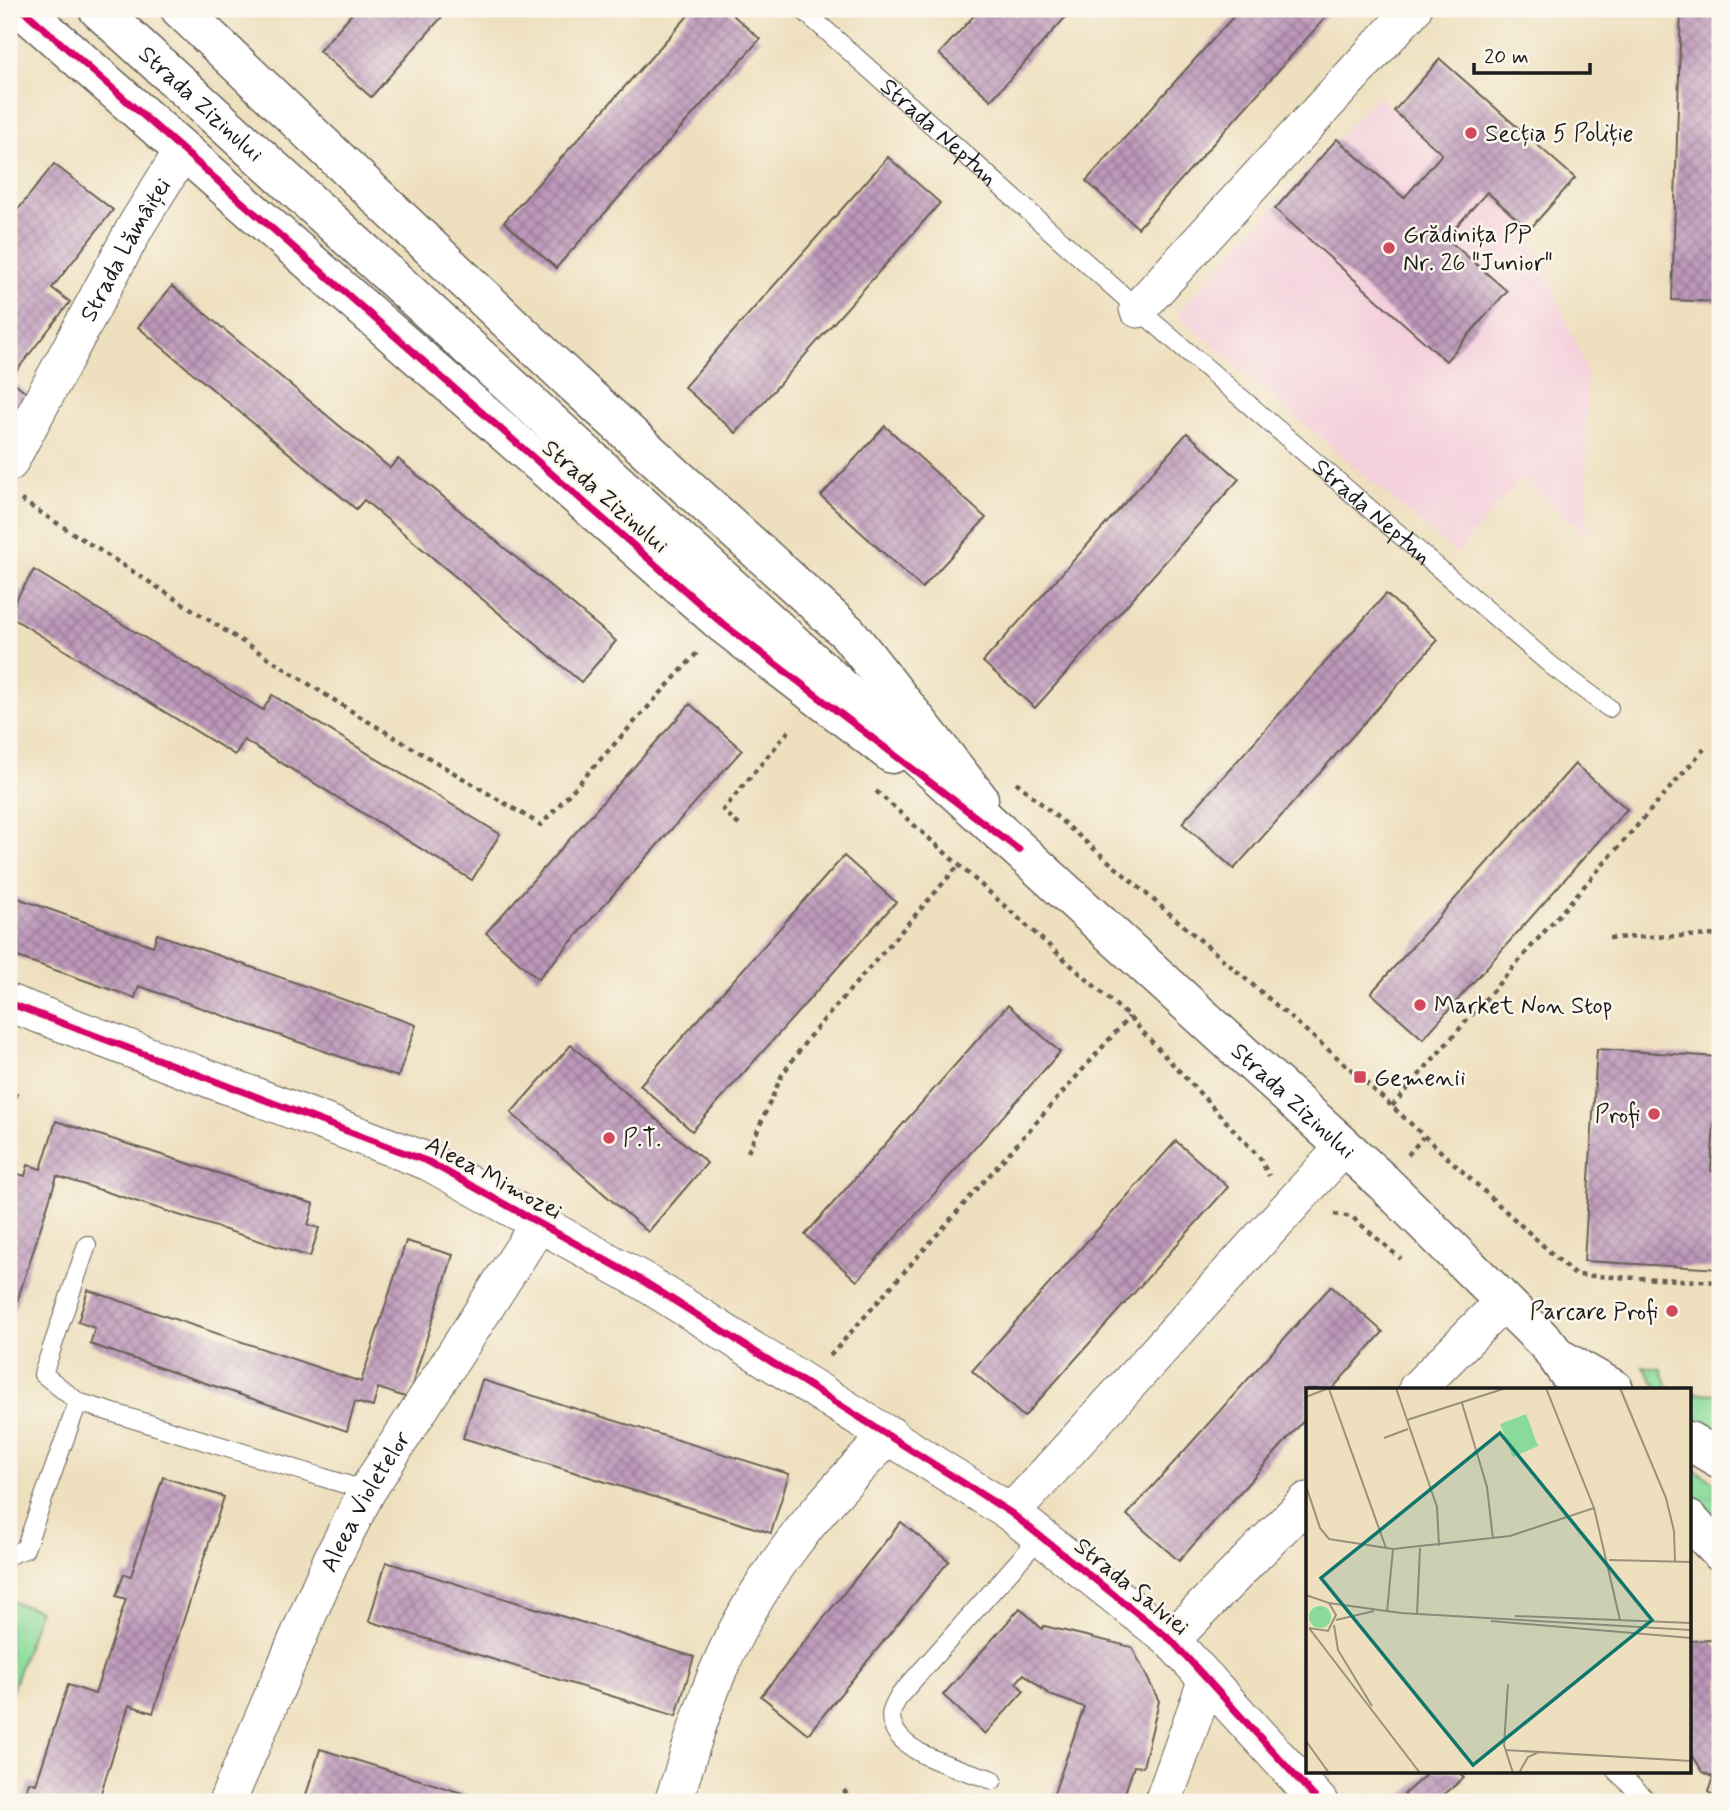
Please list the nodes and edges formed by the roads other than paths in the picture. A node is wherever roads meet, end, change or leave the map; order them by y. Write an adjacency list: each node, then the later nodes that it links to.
1 (22, 9): 6 (street, Strada Lămâiței)
2 (98, 9): 10 (street, Strada Zizinului)
3 (180, 9): 10 (street, Strada Zizinului)
4 (802, 9): 7 (lane, Strada Neptun)
5 (1413, 9): 7 (street)
6 (182, 152): 8 (street, Strada Lămâiței); 10 (street, Strada Zizinului)
7 (1138, 309): 9 (lane, Strada Neptun)
8 (9, 463)
9 (1609, 708)
10 (1019, 850): 12 (street, Strada Zizinului)
11 (9, 1003): 13 (street, Aleea Mimozei)
12 (1344, 1147): 15 (street, Strada Zizinului); 25 (street)
13 (540, 1222): 20 (street, Aleea Mimozei); 23 (street, Aleea Violetelor)
14 (87, 1245): 19 (lane)
15 (1504, 1301): 16 (street, Strada Zizinului); 17 (street)
16 (1569, 1374): 18 (street, Strada Zizinului)
17 (1418, 1388)
18 (1611, 1388)
19 (78, 1402): 23 (lane); 29 (lane)
20 (890, 1435): 25 (street, Strada Salviei); 35 (street)
21 (1690, 1442): 22 (street)
22 (1720, 1458)
23 (366, 1491): 34 (street, Aleea Violetelor)
24 (1306, 1502): 30 (street)
25 (1011, 1513): 27 (street, Strada Salviei)
26 (1690, 1521): 28 (street)
27 (1041, 1536): 30 (street, Strada Salviei); 33 (lane)
28 (1720, 1552)
29 (9, 1555)
30 (1171, 1640): 31 (street, Strada Salviei)
31 (1207, 1679): 36 (street); 37 (street, Strada Salviei)
32 (1617, 1772): 38 (lane)
33 (993, 1780)
34 (227, 1802)
35 (673, 1802)
36 (1163, 1802)
37 (1319, 1802)
38 (1646, 1802)

